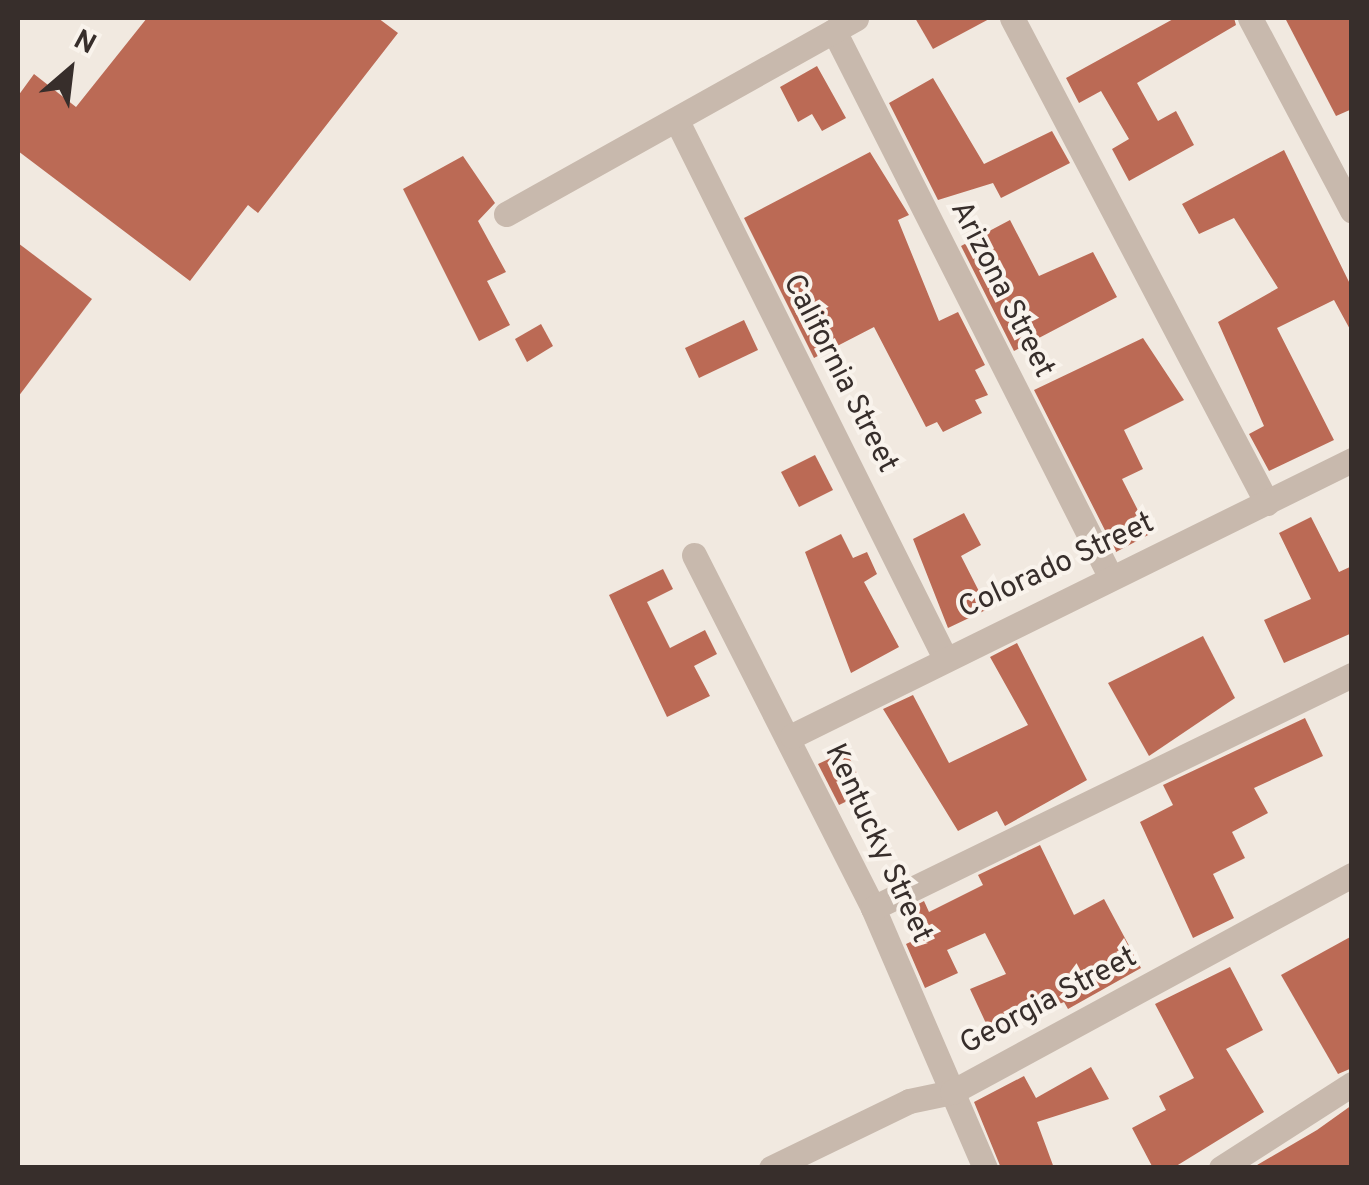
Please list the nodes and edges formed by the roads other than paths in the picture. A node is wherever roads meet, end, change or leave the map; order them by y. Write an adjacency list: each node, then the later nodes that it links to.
1 (856, 18): 4 (street)
2 (1012, 18): 9 (street)
3 (1250, 18): 6 (street)
4 (834, 31): 5 (street); 11 (street, Arizona Street)
5 (676, 121): 7 (street); 12 (street, California Street)
6 (1352, 212)
7 (506, 214)
8 (1352, 460): 9 (street, Colorado Street)
9 (1268, 504): 11 (street, Colorado Street)
10 (694, 554): 14 (street, Kentucky Street)
11 (1111, 578): 12 (street, Colorado Street)
12 (944, 656): 14 (street, Colorado Street)
13 (1352, 675): 16 (street)
14 (792, 736): 16 (street, Kentucky Street)
15 (1352, 875): 18 (street, Georgia Street)
16 (874, 908): 18 (street, Kentucky Street)
17 (1352, 1084): 21 (street)
18 (952, 1092): 19 (street, Georgia Street); 20 (street, Kentucky Street)
19 (770, 1168)
20 (985, 1168)
21 (1221, 1168)

